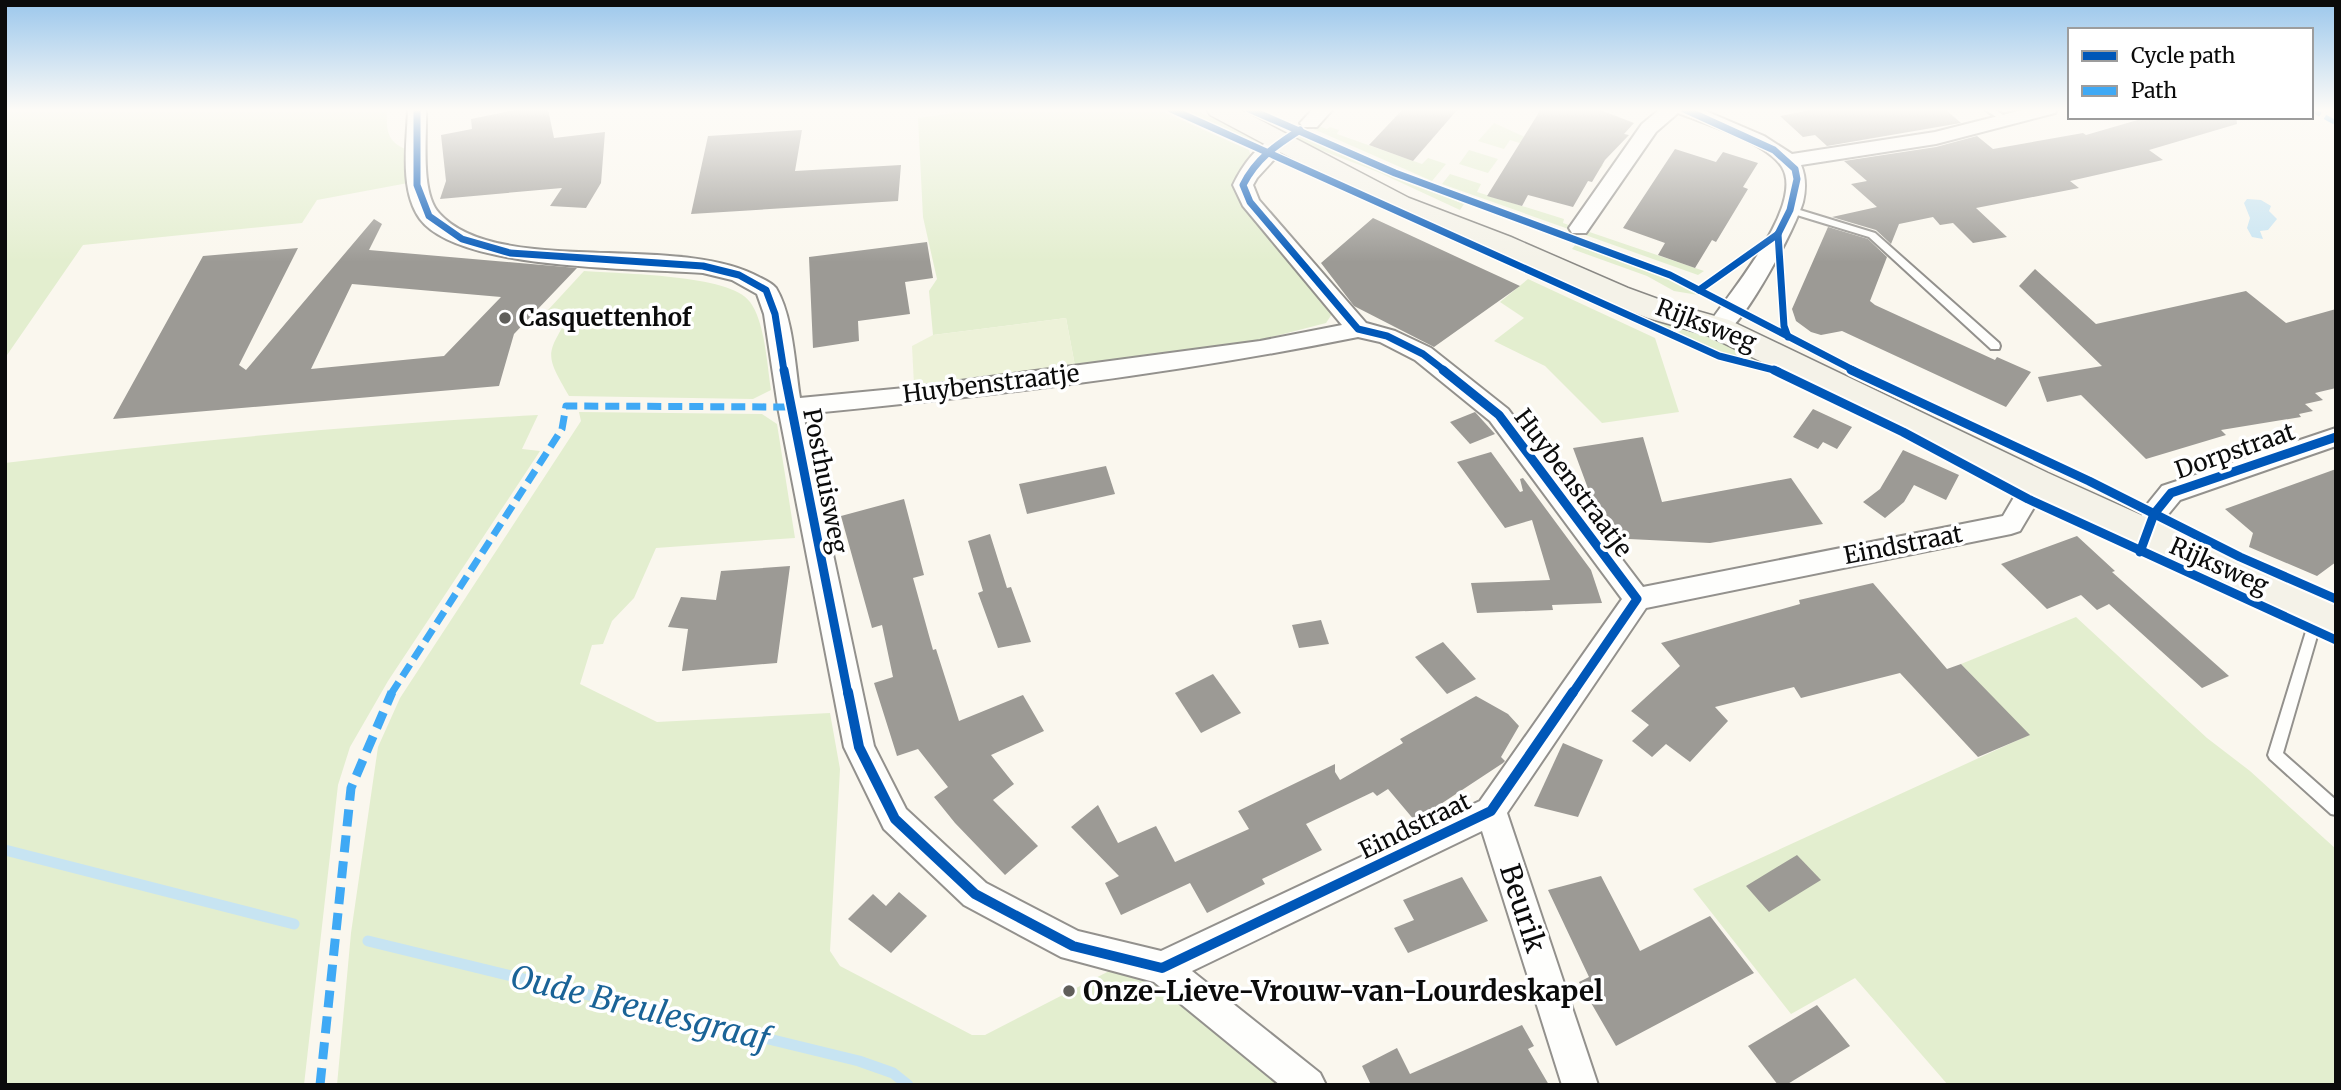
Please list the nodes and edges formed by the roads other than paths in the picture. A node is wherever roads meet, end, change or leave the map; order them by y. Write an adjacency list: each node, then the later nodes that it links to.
1 (418, 160): 12 (street, Posthuisweg)
2 (1257, 160): 10 (street)
3 (1313, 160): 9 (main road, Rijksweg)
4 (1626, 160): 8 (street)
5 (1795, 160): 6 (street)
6 (1788, 161): 7 (street)
7 (1790, 210): 9 (street); 11 (lane)
8 (1579, 228)
9 (1718, 327): 14 (main road, Rijksweg)
10 (1358, 329): 12 (street, Huybenstraatje); 16 (street, Huybenstraatje)
11 (1995, 346)
12 (790, 407): 20 (street, Posthuisweg)
13 (2336, 437): 15 (street, Dorpstraat)
14 (2036, 482): 15 (main road, Rijksweg); 16 (street, Eindstraat)
15 (2148, 535): 17 (main road, Rijksweg)
16 (1637, 598): 19 (street, Eindstraat)
17 (2327, 616): 18 (lane)
18 (2336, 809)
19 (1492, 811): 20 (street, Eindstraat); 22 (street, Beurik)
20 (1162, 968): 21 (street)
21 (1308, 1085)
22 (1580, 1085)

